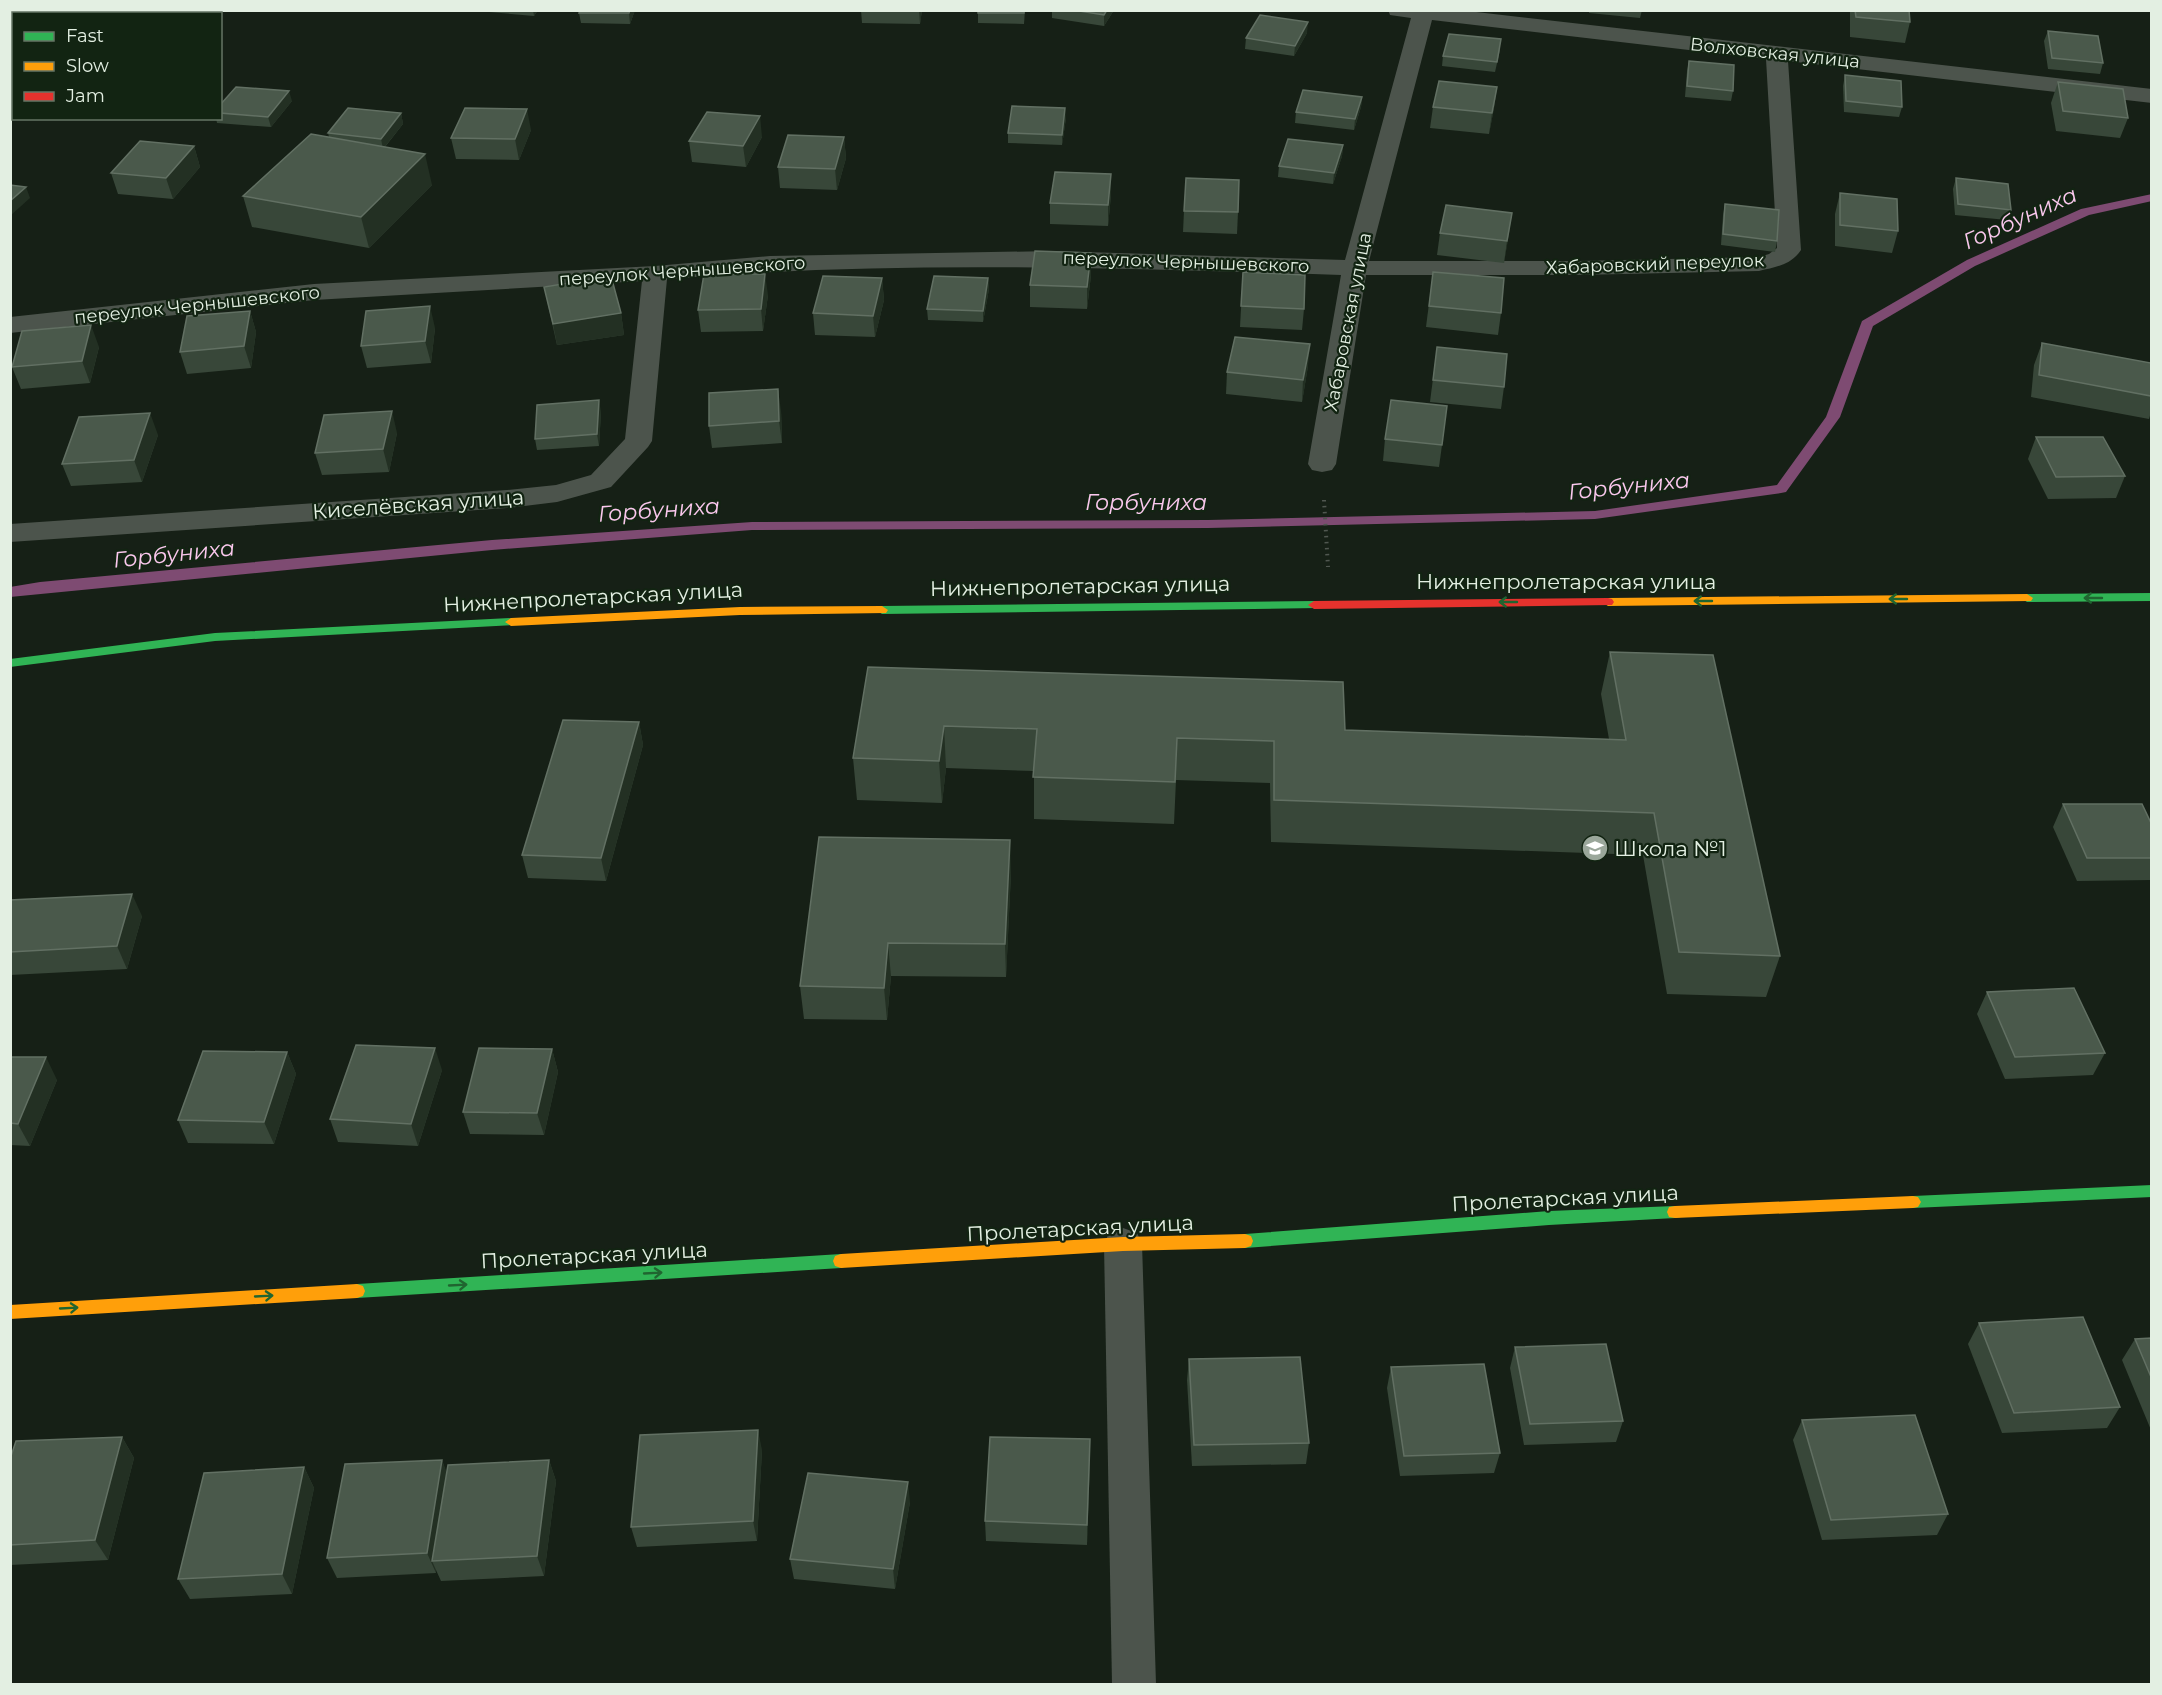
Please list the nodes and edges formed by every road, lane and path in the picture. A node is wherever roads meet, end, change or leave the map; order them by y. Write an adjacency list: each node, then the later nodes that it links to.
1 (1398, 10): 2 (street, Волховская улица)
2 (1424, 12): 3 (street, Волховская улица); 5 (street, Хабаровская улица)
3 (1776, 53): 4 (street, Волховская улица); 5 (street, Хабаровский переулок)
4 (2151, 96)
5 (1355, 268): 6 (street, переулок Чернышевского); 8 (street, Хабаровская улица)
6 (655, 273): 7 (street, переулок Чернышевского); 9 (street, Киселёвская улица)
7 (10, 325)
8 (1322, 464): 11 (path)
9 (10, 533)
10 (2151, 597): 11 (main road, Нижнепролетарская улица, one-way to 11)
11 (1331, 604): 12 (main road, Нижнепролетарская улица)
12 (10, 663)
13 (2151, 1191): 14 (main road, Пролетарская улица)
14 (1123, 1244): 15 (main road, Пролетарская улица, one-way to 14); 16 (street)
15 (10, 1312)
16 (1134, 1684)

